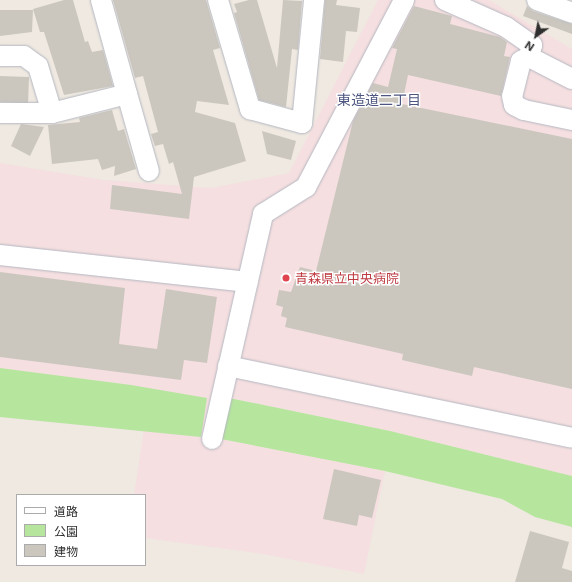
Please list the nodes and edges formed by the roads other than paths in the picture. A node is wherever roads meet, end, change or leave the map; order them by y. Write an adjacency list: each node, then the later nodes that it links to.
1 (101, 0): 11 (street)
2 (218, 0): 3 (street)
3 (314, 0)
4 (404, 0): 17 (street)
5 (445, 0): 9 (street)
6 (537, 0): 7 (street)
7 (572, 13)
8 (0, 56): 13 (street)
9 (529, 57): 10 (street); 14 (street)
10 (572, 79)
11 (127, 94): 13 (street); 15 (street)
12 (0, 113): 13 (street)
13 (52, 113)
14 (572, 120)
15 (149, 171)
16 (0, 255): 17 (street)
17 (248, 282): 18 (street)
18 (228, 366): 19 (street); 20 (street)
19 (572, 438)
20 (212, 439)

